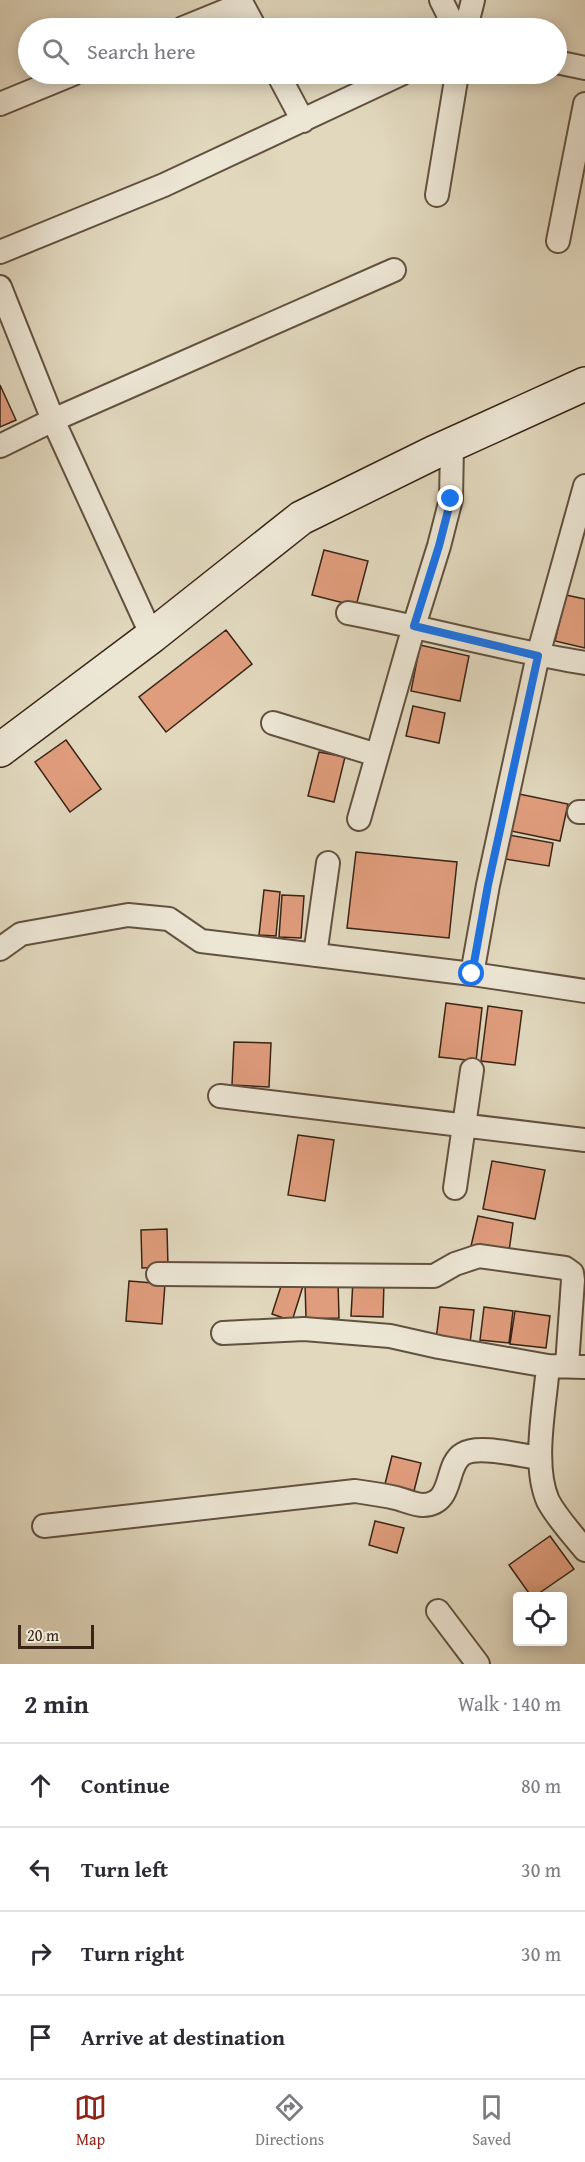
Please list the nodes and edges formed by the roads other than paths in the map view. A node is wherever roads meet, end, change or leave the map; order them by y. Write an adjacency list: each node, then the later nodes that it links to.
1 (441, 0): 6 (street)
2 (473, 0): 7 (street)
3 (241, 2): 4 (street); 5 (street)
4 (205, 18)
5 (250, 18)
6 (450, 18)
7 (468, 18)
8 (567, 64): 9 (street)
9 (585, 68)
10 (49, 84): 14 (street)
11 (283, 84): 16 (street)
12 (380, 84): 16 (street)
13 (455, 84): 17 (street)
14 (0, 104)
15 (585, 104): 18 (street)
16 (303, 121): 19 (street)
17 (437, 195)
18 (558, 241)
19 (0, 252)
20 (394, 270): 23 (street)
21 (0, 287): 23 (street)
22 (585, 384): 24 (street)
23 (53, 420): 25 (street); 29 (street)
24 (452, 445): 28 (street); 29 (street)
25 (0, 446)
26 (585, 486): 30 (street)
27 (348, 613): 28 (street)
28 (414, 626): 30 (street); 34 (street)
29 (152, 636): 33 (street)
30 (538, 656): 31 (street); 39 (street)
31 (585, 663)
32 (273, 723): 34 (street)
33 (0, 750)
34 (377, 755): 35 (street)
35 (358, 819)
36 (328, 863): 38 (street)
37 (0, 949): 38 (street)
38 (315, 955): 39 (street)
39 (472, 974): 40 (street)
40 (585, 991)
41 (472, 1070): 43 (street)
42 (220, 1096): 43 (street)
43 (464, 1126): 44 (street); 45 (street)
44 (585, 1140)
45 (455, 1188)
46 (158, 1274): 48 (street)
47 (223, 1333): 48 (street)
48 (567, 1366): 49 (street)
49 (540, 1458): 50 (street); 51 (street)
50 (44, 1526)
51 (585, 1550)
52 (438, 1611): 53 (street)
53 (478, 1664)

